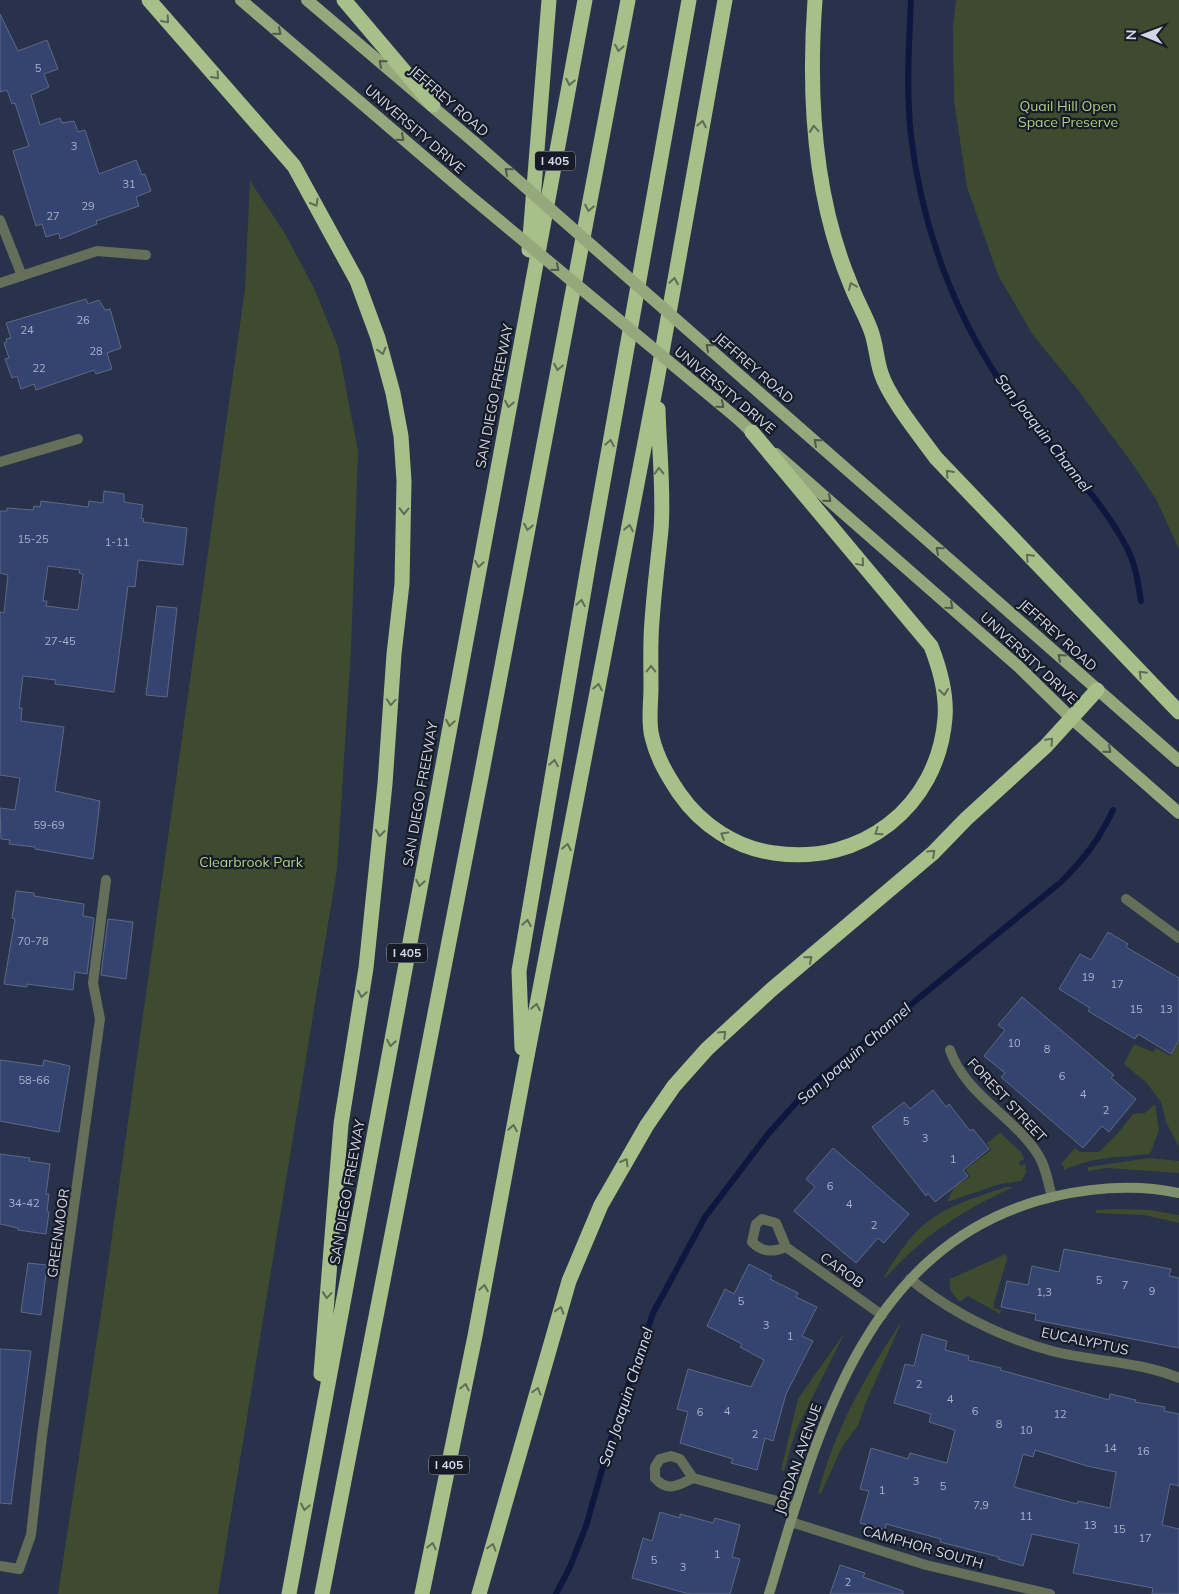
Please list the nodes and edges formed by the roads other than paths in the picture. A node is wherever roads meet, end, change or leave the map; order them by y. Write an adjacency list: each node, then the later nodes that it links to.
1 (149, 0): 37 (highway, one-way to 37)
2 (241, 0): 18 (main road, UNIVERSITY DRIVE, one-way to 18, bridge)
3 (307, 0): 11 (main road, JEFFREY ROAD, one-way to 3)
4 (344, 0): 11 (highway)
5 (549, 0): 16 (highway)
6 (585, 0): 16 (highway, SAN DIEGO FREEWAY / I 405, one-way to 16)
7 (628, 0): 43 (highway, one-way to 43)
8 (689, 0): 30 (highway, one-way to 8)
9 (726, 0): 17 (highway, I 405, one-way to 9)
10 (815, 0): 22 (highway, one-way to 10)
11 (432, 105): 21 (main road, JEFFREY ROAD, one-way to 11, bridge)
12 (0, 220): 14 (street)
13 (146, 255): 14 (street)
14 (22, 276): 15 (street)
15 (0, 283)
16 (524, 322): 37 (highway, SAN DIEGO FREEWAY / I 405, one-way to 37)
17 (657, 380): 18 (highway, one-way to 17); 30 (highway, I 405, one-way to 17)
18 (752, 432): 23 (main road, UNIVERSITY DRIVE, one-way to 23)
19 (78, 439): 20 (street)
20 (0, 462)
21 (1097, 690): 23 (highway); 24 (main road, JEFFREY ROAD)
22 (1179, 712)
23 (1071, 718): 25 (main road, UNIVERSITY DRIVE, one-way to 25); 45 (highway, one-way to 23)
24 (1179, 761)
25 (1179, 813)
26 (106, 880): 41 (street, GREENMOOR)
27 (1126, 899): 28 (street)
28 (1179, 938)
29 (950, 1050): 32 (street, FOREST STREET)
30 (524, 1072): 44 (highway, I 405, one-way to 30)
31 (1179, 1193): 32 (street, JORDAN AVENUE)
32 (1052, 1197): 34 (street, JORDAN AVENUE)
33 (786, 1247): 35 (street, CAROB)
34 (910, 1279): 35 (street, JORDAN AVENUE); 36 (street, EUCALYPTUS)
35 (882, 1315): 39 (street, JORDAN AVENUE)
36 (1179, 1378)
37 (314, 1459): 42 (highway, SAN DIEGO FREEWAY / I 405, one-way to 42)
38 (693, 1478): 39 (street)
39 (795, 1506): 40 (street, JORDAN AVENUE)
40 (791, 1522): 46 (street, JORDAN AVENUE); 47 (street, CAMPHOR SOUTH)
41 (0, 1566)
42 (289, 1594)
43 (322, 1594)
44 (422, 1594)
45 (479, 1594)
46 (769, 1594)
47 (1050, 1594)

